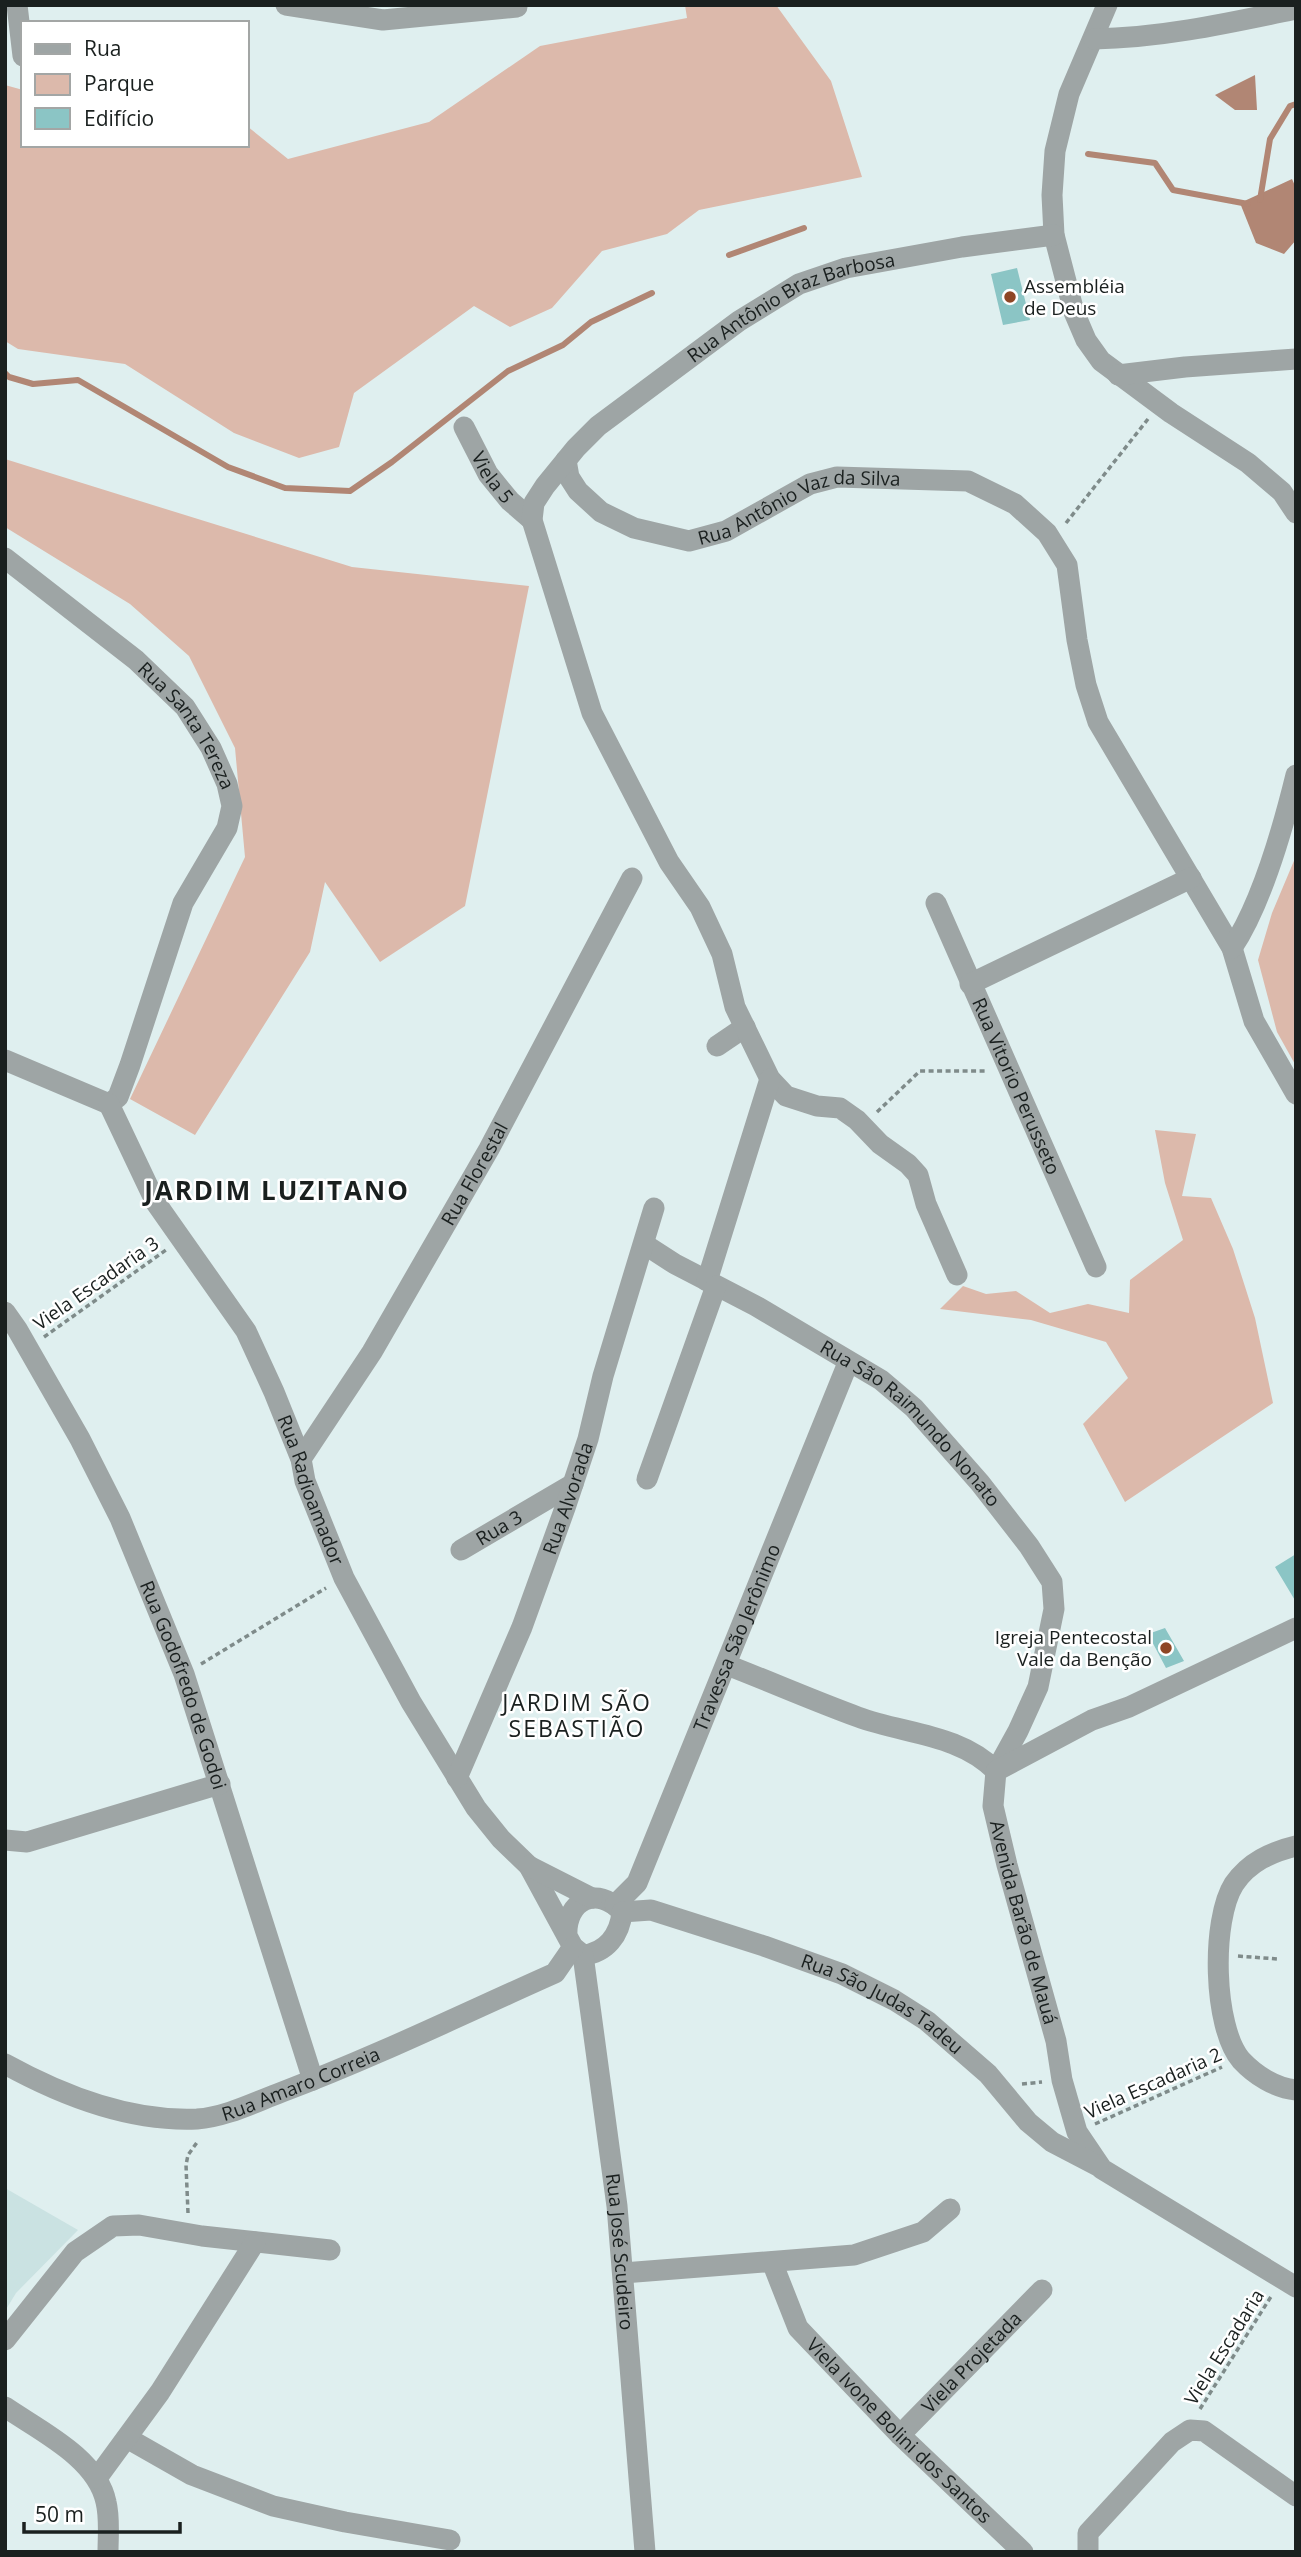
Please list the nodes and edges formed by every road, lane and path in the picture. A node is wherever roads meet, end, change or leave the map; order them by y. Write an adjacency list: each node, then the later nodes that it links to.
1 (17, 5): 7 (street)
2 (286, 5): 4 (street)
3 (1107, 5): 6 (street)
4 (522, 6)
5 (1296, 9): 6 (street)
6 (1094, 38): 8 (street)
7 (21, 39)
8 (1054, 235): 10 (street); 13 (street, Rua Antônio Braz Barbosa)
9 (1296, 359): 10 (street)
10 (1118, 375): 11 (street)
11 (1160, 404): 14 (street); 16 (path)
12 (464, 426): 15 (street, Viela 5)
13 (566, 460): 15 (street); 16 (street, Rua Antônio Vaz da Silva)
14 (1296, 513)
15 (532, 520): 24 (street)
16 (1052, 541): 20 (street, Rua Antônio Vaz da Silva)
17 (5, 558): 30 (street, Rua Santa Tereza)
18 (1296, 775): 22 (street)
19 (632, 878): 41 (street, Rua Florestal)
20 (1191, 878): 22 (street, Rua Antônio Vaz da Silva); 23 (street)
21 (936, 903): 23 (street, Rua Vitorio Perusseto)
22 (1232, 948): 29 (street, Rua Antônio Vaz da Silva)
23 (970, 984): 27 (street, Rua Vitorio Perusseto)
24 (745, 1027): 25 (street); 28 (street)
25 (717, 1046)
26 (5, 1060): 30 (street)
27 (1009, 1071): 31 (path); 35 (street, Rua Vitorio Perusseto)
28 (770, 1079): 31 (street); 37 (street)
29 (1296, 1094)
30 (109, 1104): 33 (street, Rua Radioamador)
31 (863, 1126): 36 (street)
32 (654, 1208): 34 (street, Rua Alvorada)
33 (181, 1241): 39 (path, Viela Escadaria 3); 41 (street, Rua Radioamador)
34 (645, 1244): 37 (street, Rua São Raimundo Nonato); 43 (street, Rua Alvorada)
35 (1096, 1267)
36 (957, 1275)
37 (711, 1283): 40 (street, Rua São Raimundo Nonato); 42 (street)
38 (5, 1312): 39 (street, Rua Godofredo de Godoi)
39 (28, 1348): 48 (street, Rua Godofredo de Godoi)
40 (848, 1363): 47 (street, Travessa São Jerônimo); 49 (street, Rua São Raimundo Nonato)
41 (301, 1460): 45 (street, Rua Radioamador)
42 (647, 1479)
43 (573, 1484): 44 (street, Rua 3); 50 (street, Rua Alvorada)
44 (461, 1550)
45 (344, 1578): 48 (path); 50 (street, Rua Radioamador)
46 (1296, 1628): 49 (street)
47 (727, 1665): 49 (street); 56 (street, Travessa São Jerônimo)
48 (184, 1674): 51 (street, Rua Godofredo de Godoi)
49 (996, 1771): 63 (street, Avenida Barão de Mauá)
50 (457, 1778): 54 (street, Rua Radioamador)
51 (220, 1784): 52 (street); 62 (street, Rua Godofredo de Godoi)
52 (16, 1841)
53 (1296, 1846): 58 (street)
54 (529, 1866): 55 (street, Rua Radioamador); 57 (street, Rua Radioamador)
55 (592, 1898): 56 (street); 57 (street)
56 (618, 1909): 57 (street); 64 (street, Rua São Judas Tadeu)
57 (574, 1946): 62 (street, Rua Amaro Correia); 74 (street, Rua José Scudeiro)
58 (1219, 1954): 59 (path); 60 (street)
59 (1277, 1959)
60 (1240, 2059): 65 (street); 67 (path, Viela Escadaria 2)
61 (5, 2064): 66 (street, Rua Amaro Correia)
62 (313, 2080): 66 (street, Rua Amaro Correia)
63 (1062, 2080): 64 (path); 67 (street, Avenida Barão de Mauá)
64 (999, 2087): 68 (street, Rua São Judas Tadeu)
65 (1296, 2090)
66 (212, 2117): 70 (path)
67 (1077, 2132): 68 (street, Avenida Barão de Mauá)
68 (1102, 2169): 75 (street, Avenida Barão de Mauá)
69 (950, 2210): 73 (street)
70 (202, 2236): 71 (street); 77 (street)
71 (256, 2242): 72 (street); 81 (street)
72 (330, 2249)
73 (772, 2262): 74 (street); 80 (street, Viela Ivone Bolini dos Santos)
74 (623, 2273): 86 (street, Rua José Scudeiro)
75 (1289, 2283): 79 (path, Viela Escadaria)
76 (1042, 2290): 80 (street, Viela Projetada)
77 (5, 2340)
78 (5, 2407): 82 (street)
79 (1190, 2430): 83 (street); 88 (street)
80 (900, 2435): 87 (street, Viela Ivone Bolini dos Santos)
81 (127, 2438): 82 (street); 84 (street)
82 (97, 2478): 85 (street)
83 (1296, 2496)
84 (450, 2540)
85 (108, 2552)
86 (645, 2552)
87 (1023, 2552)
88 (1088, 2552)

